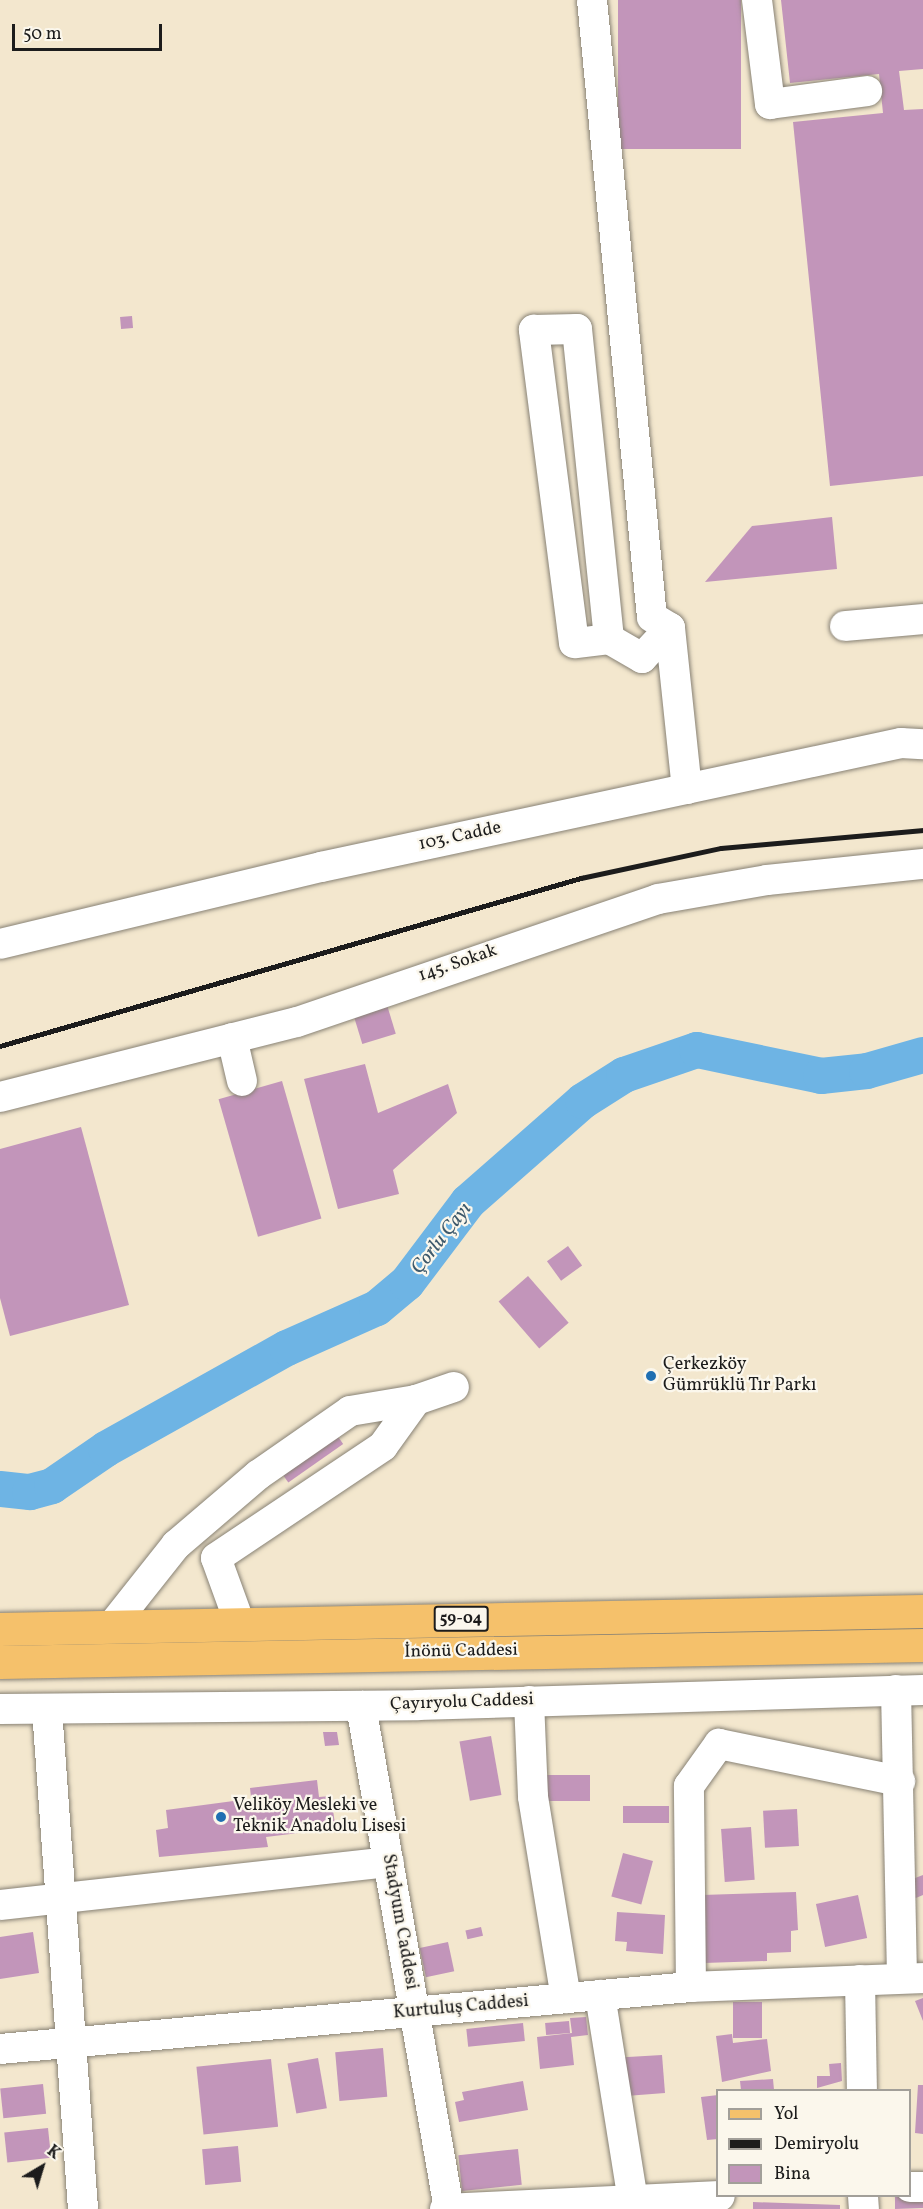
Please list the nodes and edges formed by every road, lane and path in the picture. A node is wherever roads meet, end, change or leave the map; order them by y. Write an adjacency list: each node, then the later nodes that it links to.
1 (592, 0): 6 (street)
2 (758, 0): 3 (street)
3 (867, 91)
4 (923, 619): 5 (street)
5 (845, 626)
6 (670, 628): 7 (street); 9 (street)
7 (609, 639): 7 (street)
8 (923, 744): 9 (street, 103. Cadde)
9 (687, 789): 11 (street, 103. Cadde)
10 (923, 864): 12 (street, 145. Sokak)
11 (0, 944)
12 (232, 1038): 13 (street); 14 (street, 145. Sokak)
13 (242, 1081)
14 (0, 1097)
15 (454, 1388): 16 (street)
16 (416, 1400): 18 (street); 19 (street)
17 (923, 1611): 18 (main road, 59-04)
18 (240, 1624): 19 (main road, 59-04)
19 (111, 1627): 20 (main road, 59-04)
20 (0, 1629)
21 (923, 1645): 22 (main road, İnönü Caddesi / 59-04)
22 (0, 1662)
23 (910, 1690): 24 (street, Çayıryolu Caddesi); 28 (street)
24 (529, 1701): 25 (street, Çayıryolu Caddesi); 37 (street)
25 (361, 1706): 27 (street, Çayıryolu Caddesi); 30 (street, Stadyum Caddesi)
26 (0, 1709): 27 (street, Çayıryolu Caddesi)
27 (47, 1709): 31 (street)
28 (900, 1781): 29 (street); 35 (street)
29 (913, 1851): 33 (street)
30 (389, 1862): 31 (street); 38 (street, Stadyum Caddesi)
31 (61, 1894): 32 (street); 39 (street)
32 (0, 1905)
33 (913, 1978): 34 (street, Kurtuluş Caddesi)
34 (860, 1980): 35 (street, Kurtuluş Caddesi); 41 (street)
35 (691, 1987): 36 (street, Kurtuluş Caddesi)
36 (600, 1995): 37 (street, Kurtuluş Caddesi); 43 (street)
37 (566, 1998): 38 (street, Kurtuluş Caddesi)
38 (415, 2012): 39 (street, Kurtuluş Caddesi); 45 (street, Stadyum Caddesi)
39 (72, 2043): 40 (street, Kurtuluş Caddesi); 44 (street)
40 (0, 2049)
41 (862, 2089)
42 (716, 2196): 43 (street)
43 (633, 2200): 45 (street)
44 (83, 2209)
45 (448, 2209)

